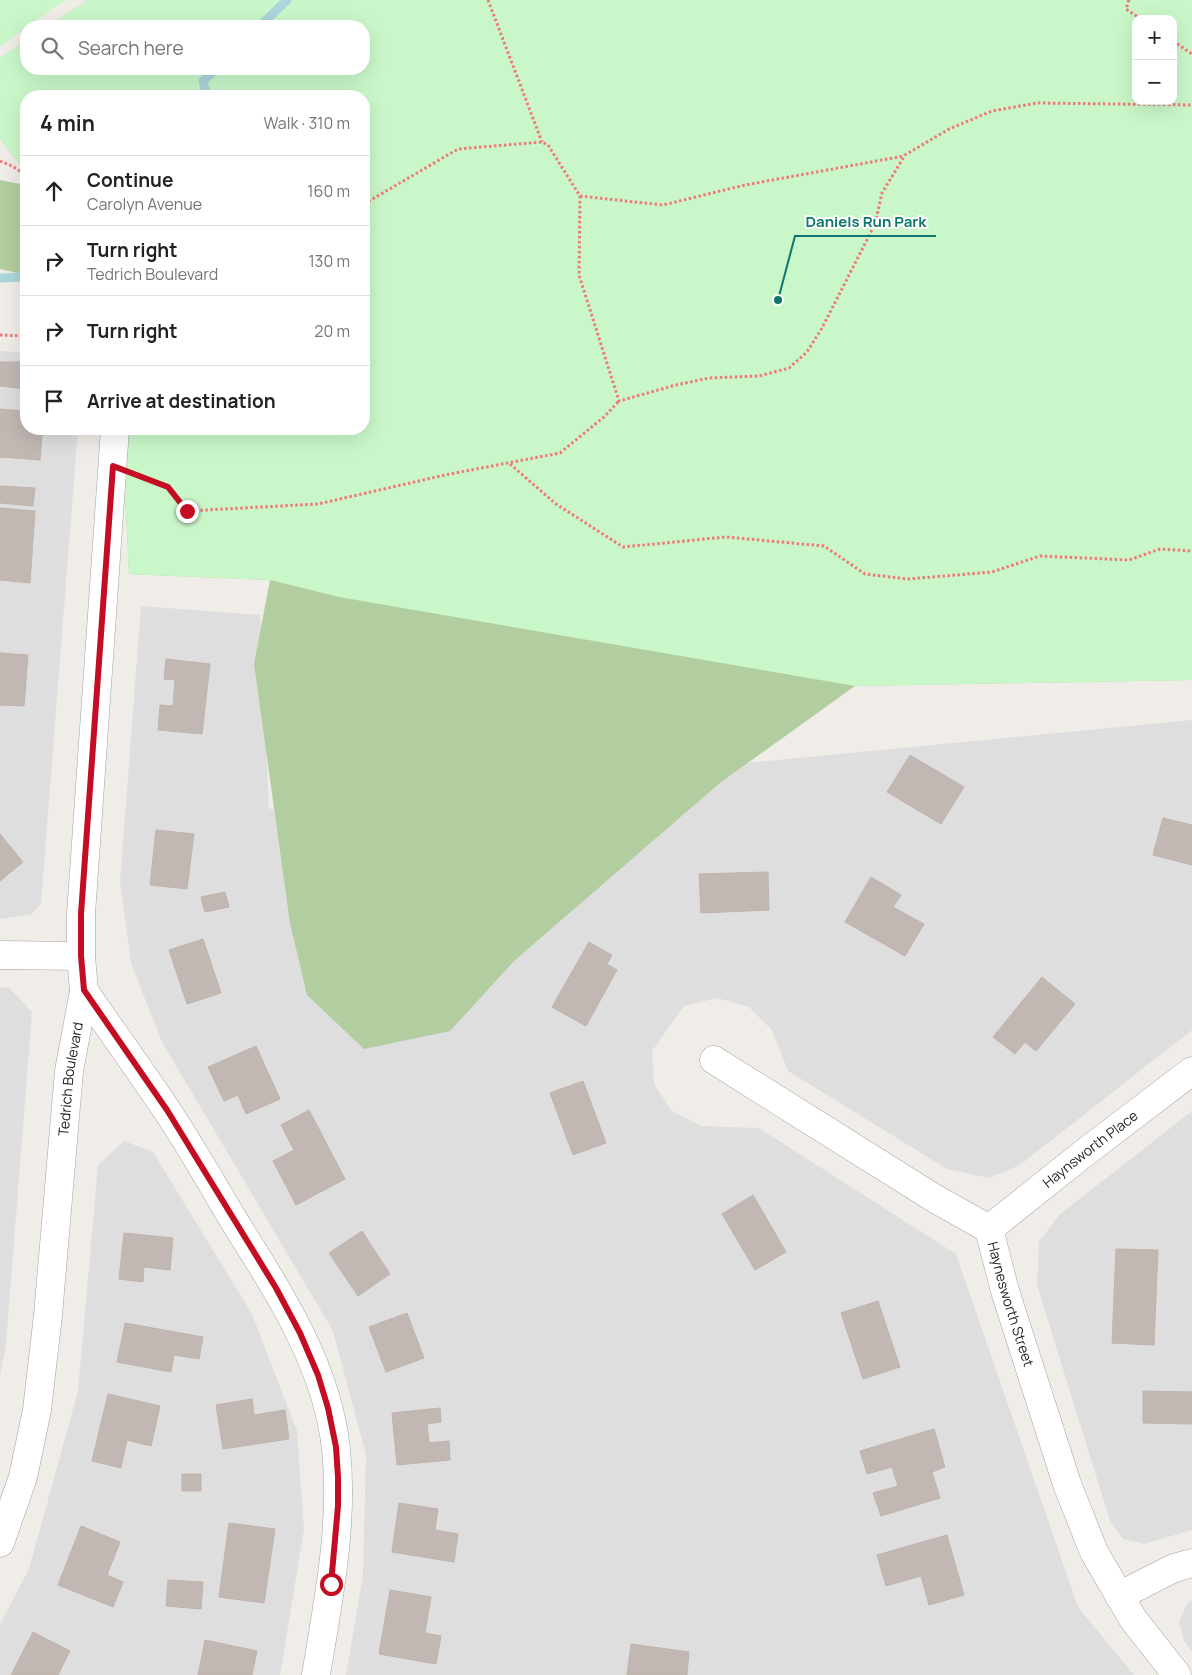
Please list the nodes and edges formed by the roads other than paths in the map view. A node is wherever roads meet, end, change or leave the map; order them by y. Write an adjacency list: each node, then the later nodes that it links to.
1 (116, 435): 3 (street, Tedrich Boulevard)
2 (0, 955): 3 (street)
3 (81, 956): 4 (street, Tedrich Boulevard)
4 (84, 990): 8 (street, Tedrich Boulevard); 11 (street)
5 (714, 1060): 7 (street, Haynesworth Street)
6 (1192, 1071): 7 (street, Haynsworth Place)
7 (989, 1229): 10 (street, Haynesworth Street)
8 (0, 1543)
9 (1192, 1563): 10 (street)
10 (1119, 1596): 12 (street, Haynesworth Street)
11 (316, 1675)
12 (1177, 1675)

